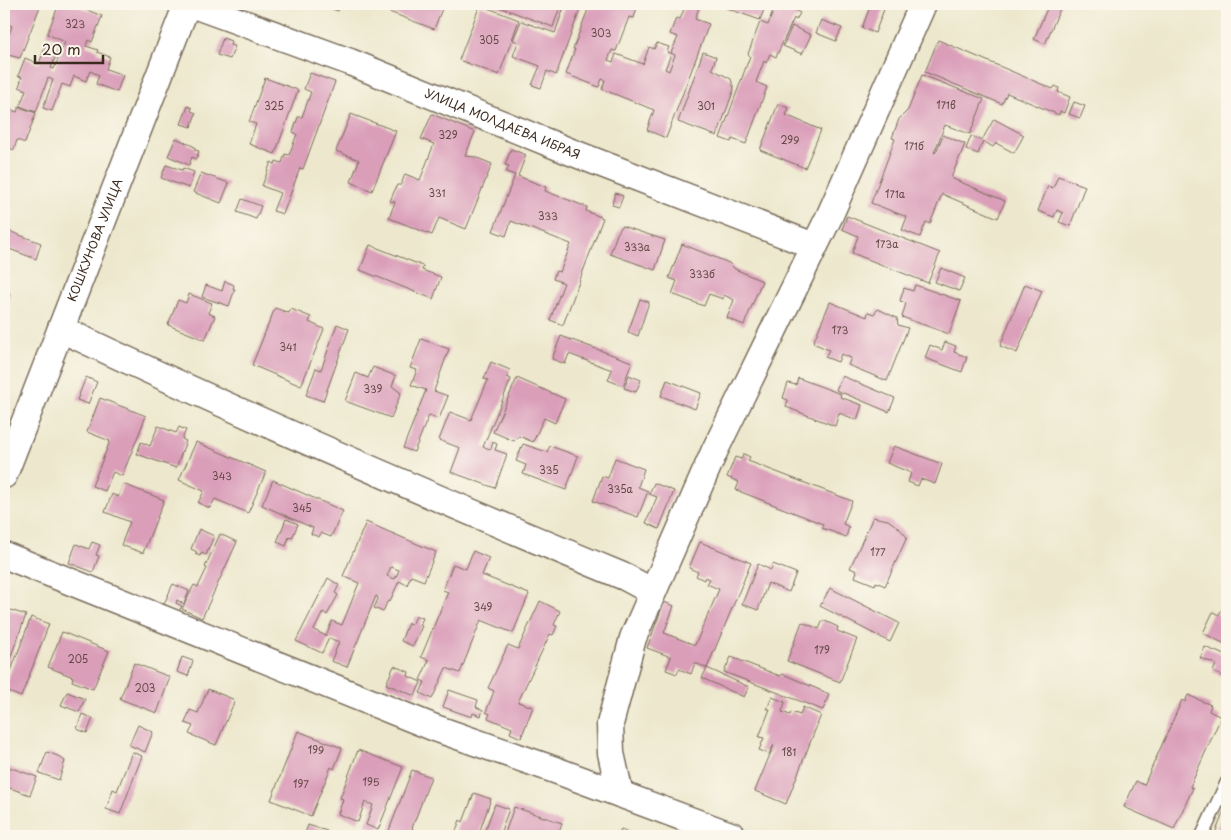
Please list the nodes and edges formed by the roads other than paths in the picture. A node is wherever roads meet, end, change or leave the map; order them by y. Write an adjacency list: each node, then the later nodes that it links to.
1 (189, 4): 3 (street, УЛИЦА МОЛДАЕВА ИБРАЯ); 4 (street, КОШКУНОВА УЛИЦА)
2 (923, 4): 3 (street)
3 (814, 246): 7 (street)
4 (61, 329): 5 (street, КОШКУНОВА УЛИЦА); 7 (street)
5 (4, 475)
6 (4, 555): 9 (street)
7 (653, 592): 9 (street)
8 (1227, 782): 11 (lane)
9 (620, 794): 10 (street)
10 (734, 836)
11 (1202, 836)

